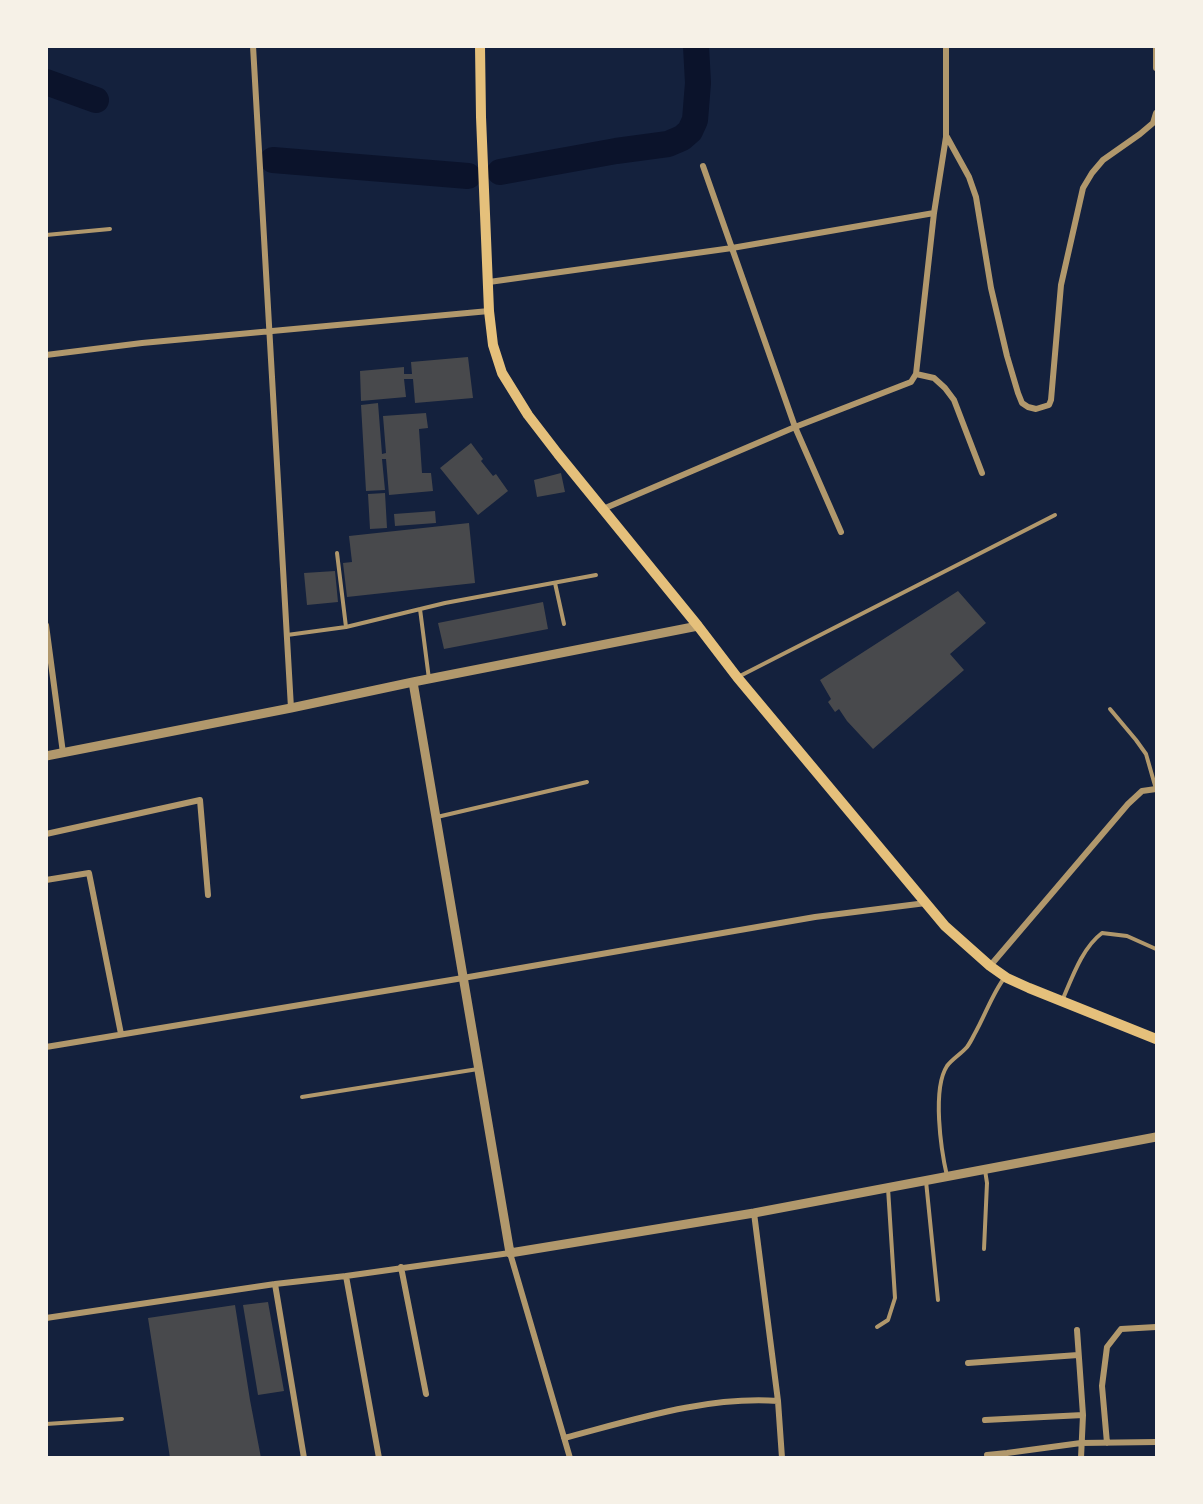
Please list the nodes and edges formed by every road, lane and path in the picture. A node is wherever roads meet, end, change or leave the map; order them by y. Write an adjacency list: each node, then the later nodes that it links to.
1 (253, 46): 15 (street)
2 (480, 46): 13 (main road)
3 (946, 46): 7 (street)
4 (1156, 46): 5 (street)
5 (1156, 68)
6 (1156, 113): 7 (street)
7 (946, 137): 9 (street)
8 (703, 166): 12 (street)
9 (934, 213): 12 (street); 17 (street)
10 (110, 229): 11 (lane)
11 (46, 235)
12 (732, 248): 13 (street); 18 (street)
13 (489, 282): 14 (main road)
14 (489, 311): 15 (street); 20 (main road)
15 (269, 332): 16 (street); 31 (street)
16 (46, 355)
17 (916, 374): 18 (street); 19 (street)
18 (795, 427): 20 (street); 22 (street)
19 (982, 473)
20 (603, 509): 29 (main road)
21 (1055, 515): 32 (lane)
22 (841, 532)
23 (338, 553): 30 (lane)
24 (596, 575): 25 (lane)
25 (555, 583): 26 (lane); 27 (lane)
26 (420, 609): 30 (lane); 33 (lane)
27 (564, 624)
28 (46, 625): 37 (street)
29 (698, 626): 32 (main road); 33 (street)
30 (346, 627): 31 (lane)
31 (286, 635): 35 (street)
32 (737, 677): 45 (main road)
33 (429, 679): 34 (street)
34 (413, 682): 35 (street); 41 (street)
35 (291, 708): 37 (street)
36 (1110, 710): 40 (lane)
37 (63, 753): 38 (street)
38 (46, 756)
39 (586, 782): 41 (lane)
40 (1156, 789): 47 (street)
41 (436, 817): 49 (street)
42 (46, 834): 44 (street)
43 (46, 880): 51 (street)
44 (208, 895)
45 (926, 903): 47 (main road); 49 (street)
46 (1156, 949): 50 (lane)
47 (990, 966): 48 (main road)
48 (1005, 976): 50 (main road); 58 (lane)
49 (463, 978): 51 (street); 54 (street)
50 (1062, 1001): 52 (main road)
51 (121, 1034): 53 (street)
52 (1156, 1039)
53 (46, 1047)
54 (478, 1069): 55 (lane); 63 (street)
55 (302, 1097)
56 (1156, 1137): 57 (street)
57 (985, 1169): 58 (street); 62 (lane)
58 (948, 1176): 59 (street)
59 (926, 1180): 60 (street); 67 (lane)
60 (888, 1188): 61 (street); 69 (lane)
61 (754, 1213): 63 (street); 75 (street)
62 (984, 1249)
63 (510, 1253): 64 (street); 80 (street)
64 (401, 1267): 65 (street); 74 (street)
65 (346, 1276): 66 (street); 86 (street)
66 (275, 1284): 68 (street); 85 (street)
67 (938, 1300)
68 (46, 1318)
69 (877, 1327)
70 (1156, 1327): 83 (street)
71 (1077, 1330): 72 (street)
72 (1078, 1355): 73 (street); 76 (street)
73 (968, 1363)
74 (426, 1394)
75 (778, 1401): 80 (street); 88 (street)
76 (1083, 1415): 78 (street); 82 (street)
77 (122, 1419): 79 (lane)
78 (986, 1420)
79 (46, 1424)
80 (564, 1438): 87 (street)
81 (1156, 1442): 83 (street)
82 (1081, 1443): 83 (street); 84 (street); 89 (street)
83 (1107, 1443)
84 (987, 1455)
85 (304, 1458)
86 (379, 1458)
87 (570, 1458)
88 (782, 1458)
89 (1081, 1458)

